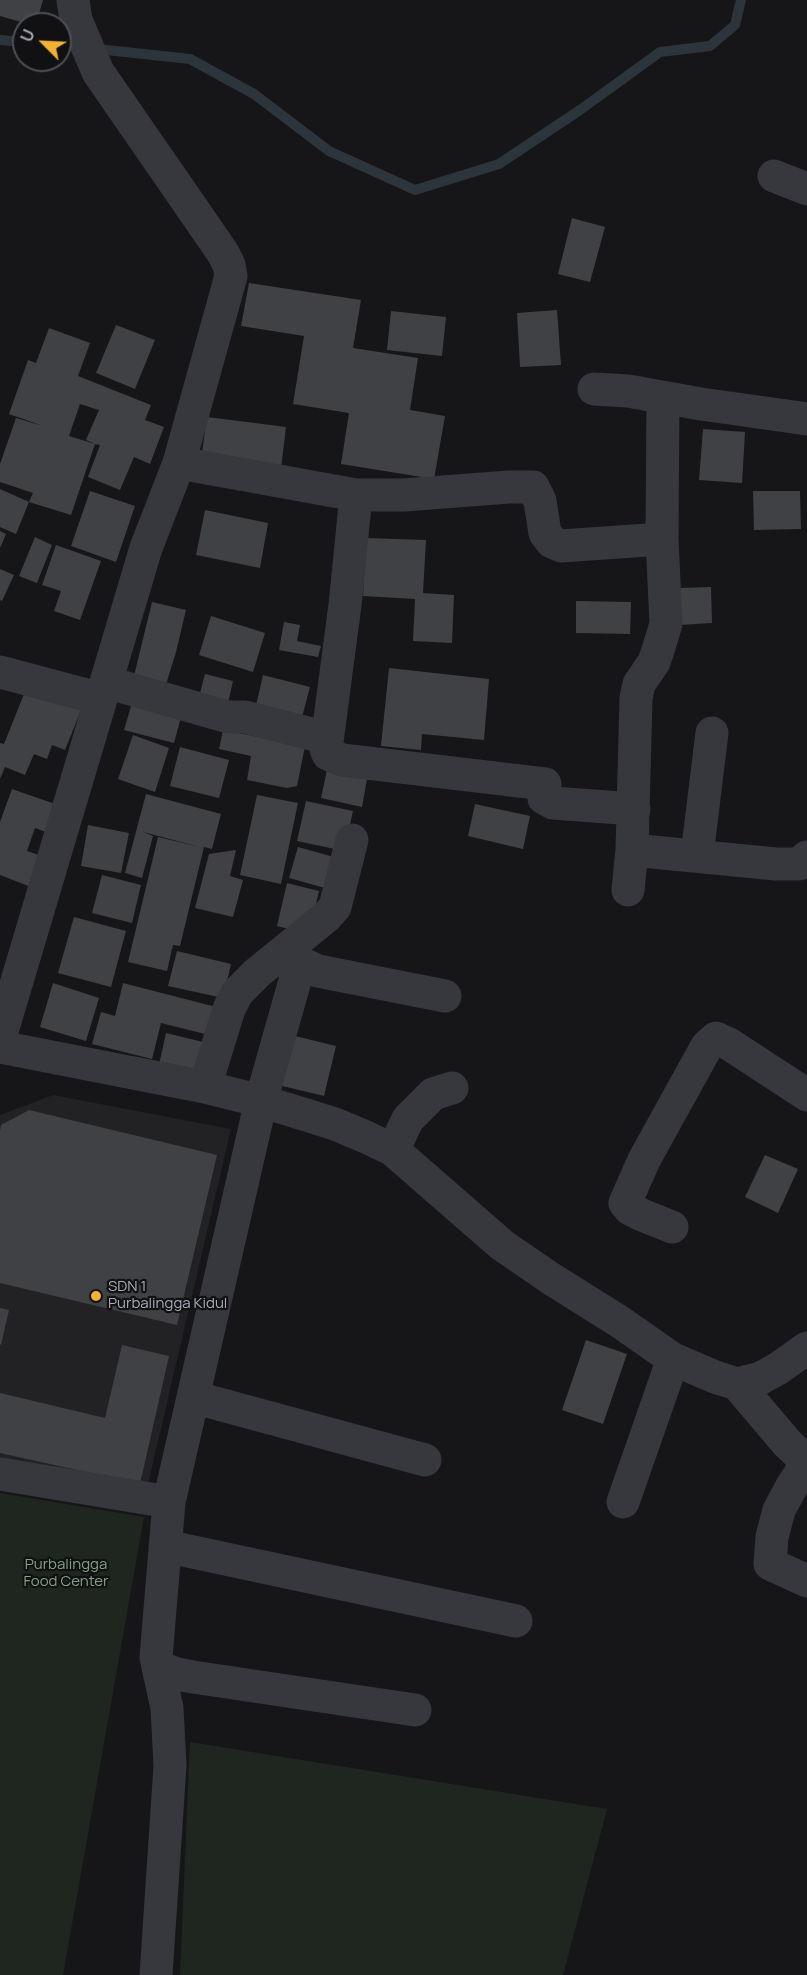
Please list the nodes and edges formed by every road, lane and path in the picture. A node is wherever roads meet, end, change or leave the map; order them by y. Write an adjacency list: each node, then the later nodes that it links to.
1 (74, 10): 7 (street)
2 (774, 176): 3 (street)
3 (807, 189)
4 (594, 389): 5 (street)
5 (663, 397): 6 (street); 9 (street)
6 (807, 419)
7 (178, 463): 8 (street); 11 (street)
8 (356, 495): 9 (street); 13 (street)
9 (662, 539): 14 (street)
10 (0, 672): 11 (street)
11 (104, 691): 13 (street); 22 (street)
12 (712, 733): 17 (street)
13 (327, 738): 14 (street)
14 (634, 809): 16 (street)
15 (352, 840): 20 (street)
16 (632, 850): 17 (street); 19 (street)
17 (697, 855): 18 (street)
18 (807, 857)
19 (628, 890)
20 (290, 959): 21 (street); 25 (street); 28 (street)
21 (445, 996)
22 (0, 1038)
23 (15, 1050): 24 (street); 25 (street)
24 (0, 1071)
25 (205, 1087): 28 (street)
26 (452, 1088): 29 (street)
27 (807, 1095): 30 (street)
28 (261, 1101): 29 (street); 34 (street)
29 (393, 1150): 32 (street)
30 (672, 1227)
31 (807, 1348): 33 (street)
32 (673, 1359): 33 (street); 39 (street)
33 (737, 1384): 35 (street)
34 (193, 1397): 36 (street); 38 (street)
35 (800, 1456): 41 (street)
36 (425, 1460)
37 (0, 1474): 38 (street)
38 (169, 1502): 40 (street)
39 (623, 1502)
40 (165, 1546): 42 (street); 43 (street)
41 (807, 1581)
42 (516, 1621)
43 (158, 1666): 44 (street); 45 (street)
44 (415, 1710)
45 (156, 1975)

